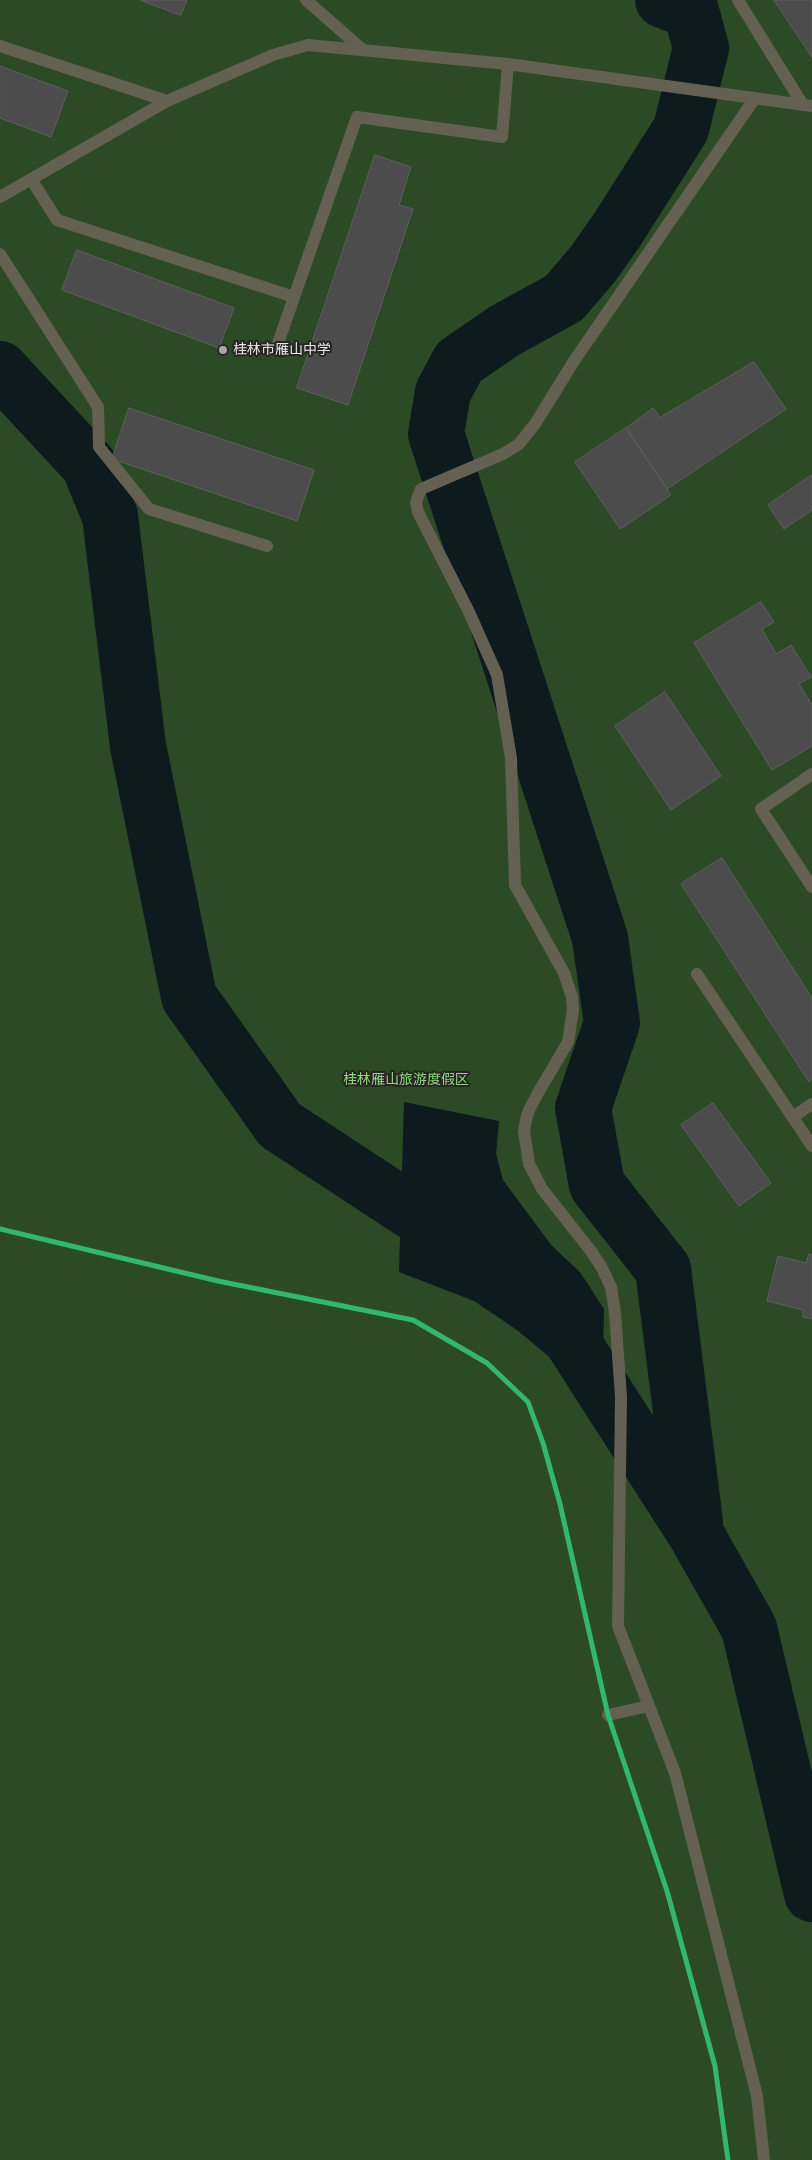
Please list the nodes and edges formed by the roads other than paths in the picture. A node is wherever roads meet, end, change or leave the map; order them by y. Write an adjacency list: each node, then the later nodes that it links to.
1 (306, 0): 4 (lane)
2 (738, 0): 8 (lane)
3 (0, 46): 7 (lane)
4 (363, 50): 5 (lane); 7 (lane)
5 (508, 64): 6 (lane); 12 (lane)
6 (755, 98): 8 (lane); 21 (lane)
7 (167, 101): 9 (lane)
8 (808, 105)
9 (31, 179): 10 (lane); 12 (lane)
10 (0, 197)
11 (0, 254): 14 (lane)
12 (294, 297): 13 (lane)
13 (277, 346)
14 (267, 546)
15 (812, 774): 16 (lane)
16 (812, 887)
17 (697, 974): 19 (lane)
18 (812, 1104): 19 (lane)
19 (793, 1117): 20 (lane)
20 (812, 1146)
21 (649, 1706): 22 (lane); 23 (lane)
22 (608, 1715)
23 (764, 2160)

